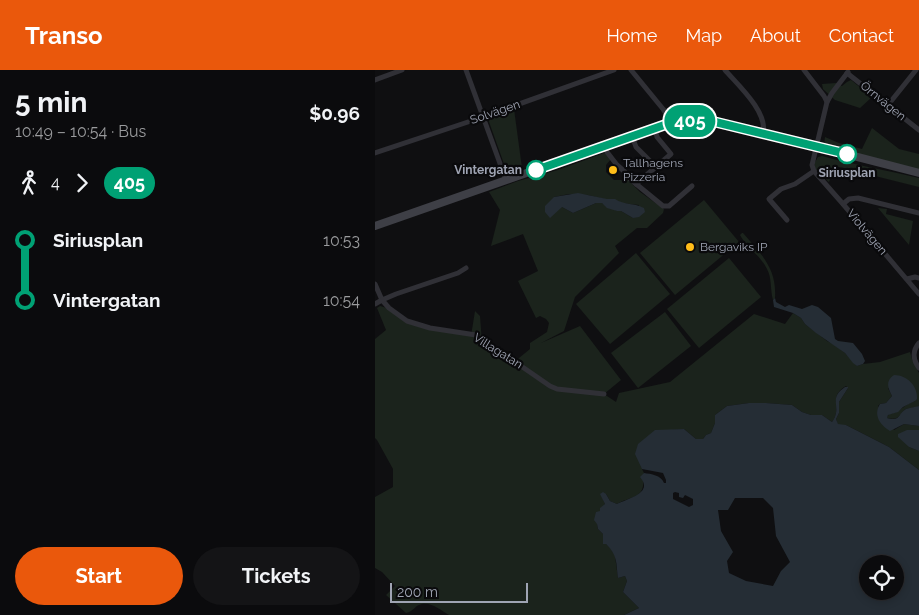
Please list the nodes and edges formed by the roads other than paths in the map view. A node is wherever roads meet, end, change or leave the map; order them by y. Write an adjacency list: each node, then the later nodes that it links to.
1 (402, 70): 9 (street)
2 (466, 70): 12 (street)
3 (614, 70): 12 (street, Solvägen)
4 (631, 70): 13 (street)
5 (725, 70): 16 (street)
6 (804, 70): 10 (street)
7 (917, 70): 11 (street)
8 (848, 71): 10 (street); 11 (street, Örnvägen)
9 (375, 80)
10 (827, 102): 19 (street)
11 (888, 105): 15 (street, Örnvägen)
12 (483, 117): 20 (street, Solvägen); 24 (street)
13 (670, 123): 14 (main road); 16 (main road)
14 (655, 128): 17 (main road); 21 (street)
15 (919, 130)
16 (763, 133): 19 (main road)
17 (632, 136): 18 (main road); 21 (street)
18 (605, 145): 24 (main road); 25 (street)
19 (817, 146): 22 (street); 23 (main road)
20 (375, 153)
21 (656, 167): 25 (street)
22 (814, 171): 27 (street, Violvägen); 29 (street)
23 (919, 173)
24 (506, 180): 30 (main road)
25 (635, 184): 26 (street)
26 (693, 186)
27 (843, 204): 28 (street); 33 (street, Violvägen)
28 (919, 213)
29 (787, 220)
30 (375, 226)
31 (466, 268): 36 (street)
32 (919, 278): 33 (street)
33 (907, 279): 35 (street, Violvägen)
34 (375, 284): 36 (street, Villagatan)
35 (919, 294)
36 (382, 300): 37 (street); 40 (street, Villagatan)
37 (375, 304)
38 (919, 343): 39 (street)
39 (919, 368)
40 (604, 394)

